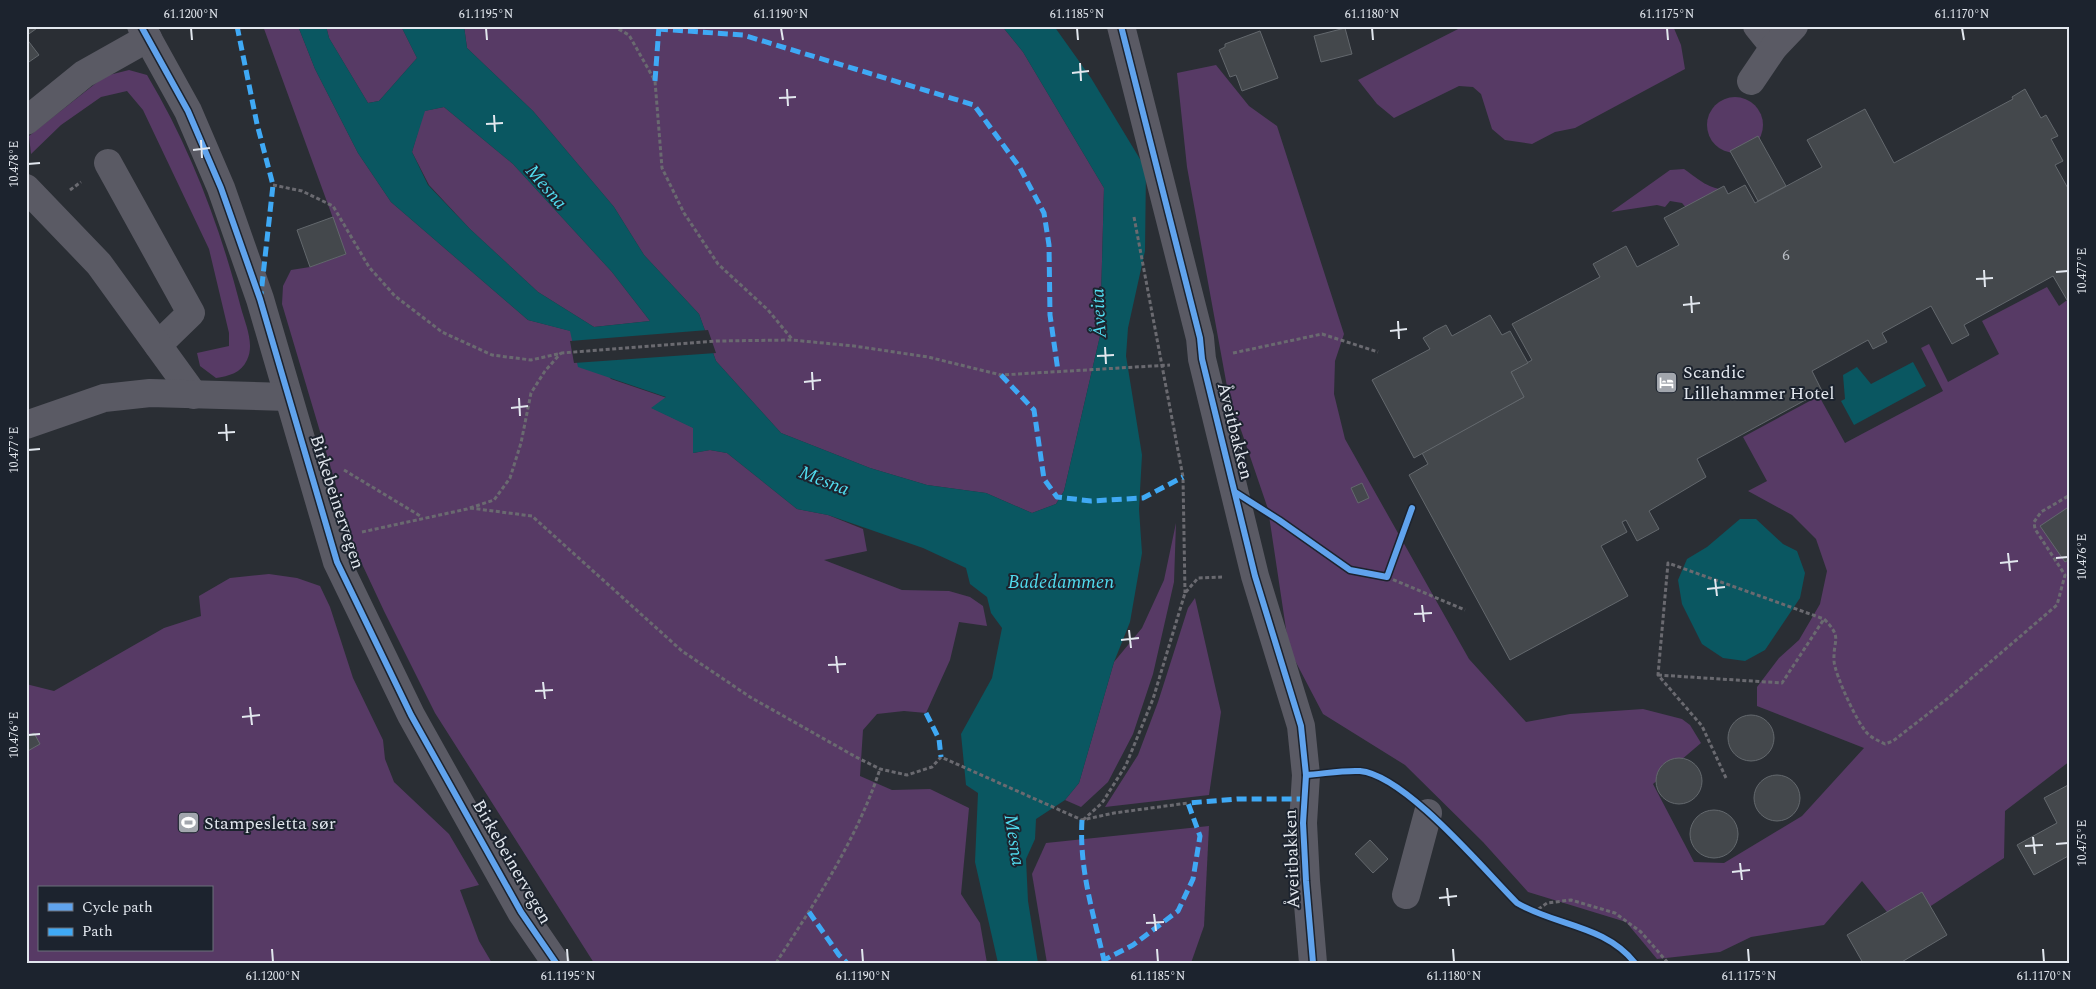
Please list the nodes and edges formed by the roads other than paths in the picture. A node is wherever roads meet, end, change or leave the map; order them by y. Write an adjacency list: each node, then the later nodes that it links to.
1 (1122, 26): 17 (street, Åveitbakken)
2 (1757, 26): 5 (street)
3 (1794, 26): 5 (street)
4 (145, 32): 7 (street); 12 (street, Birkebeinervegen)
5 (1774, 47): 6 (street)
6 (1751, 81)
7 (26, 121)
8 (108, 163): 10 (street)
9 (26, 188): 10 (street)
10 (158, 345): 11 (street)
11 (194, 395): 12 (street); 13 (street)
12 (288, 397): 16 (street, Birkebeinervegen)
13 (26, 425)
14 (1428, 813): 15 (street)
15 (1406, 894)
16 (556, 963)
17 (1313, 963)

